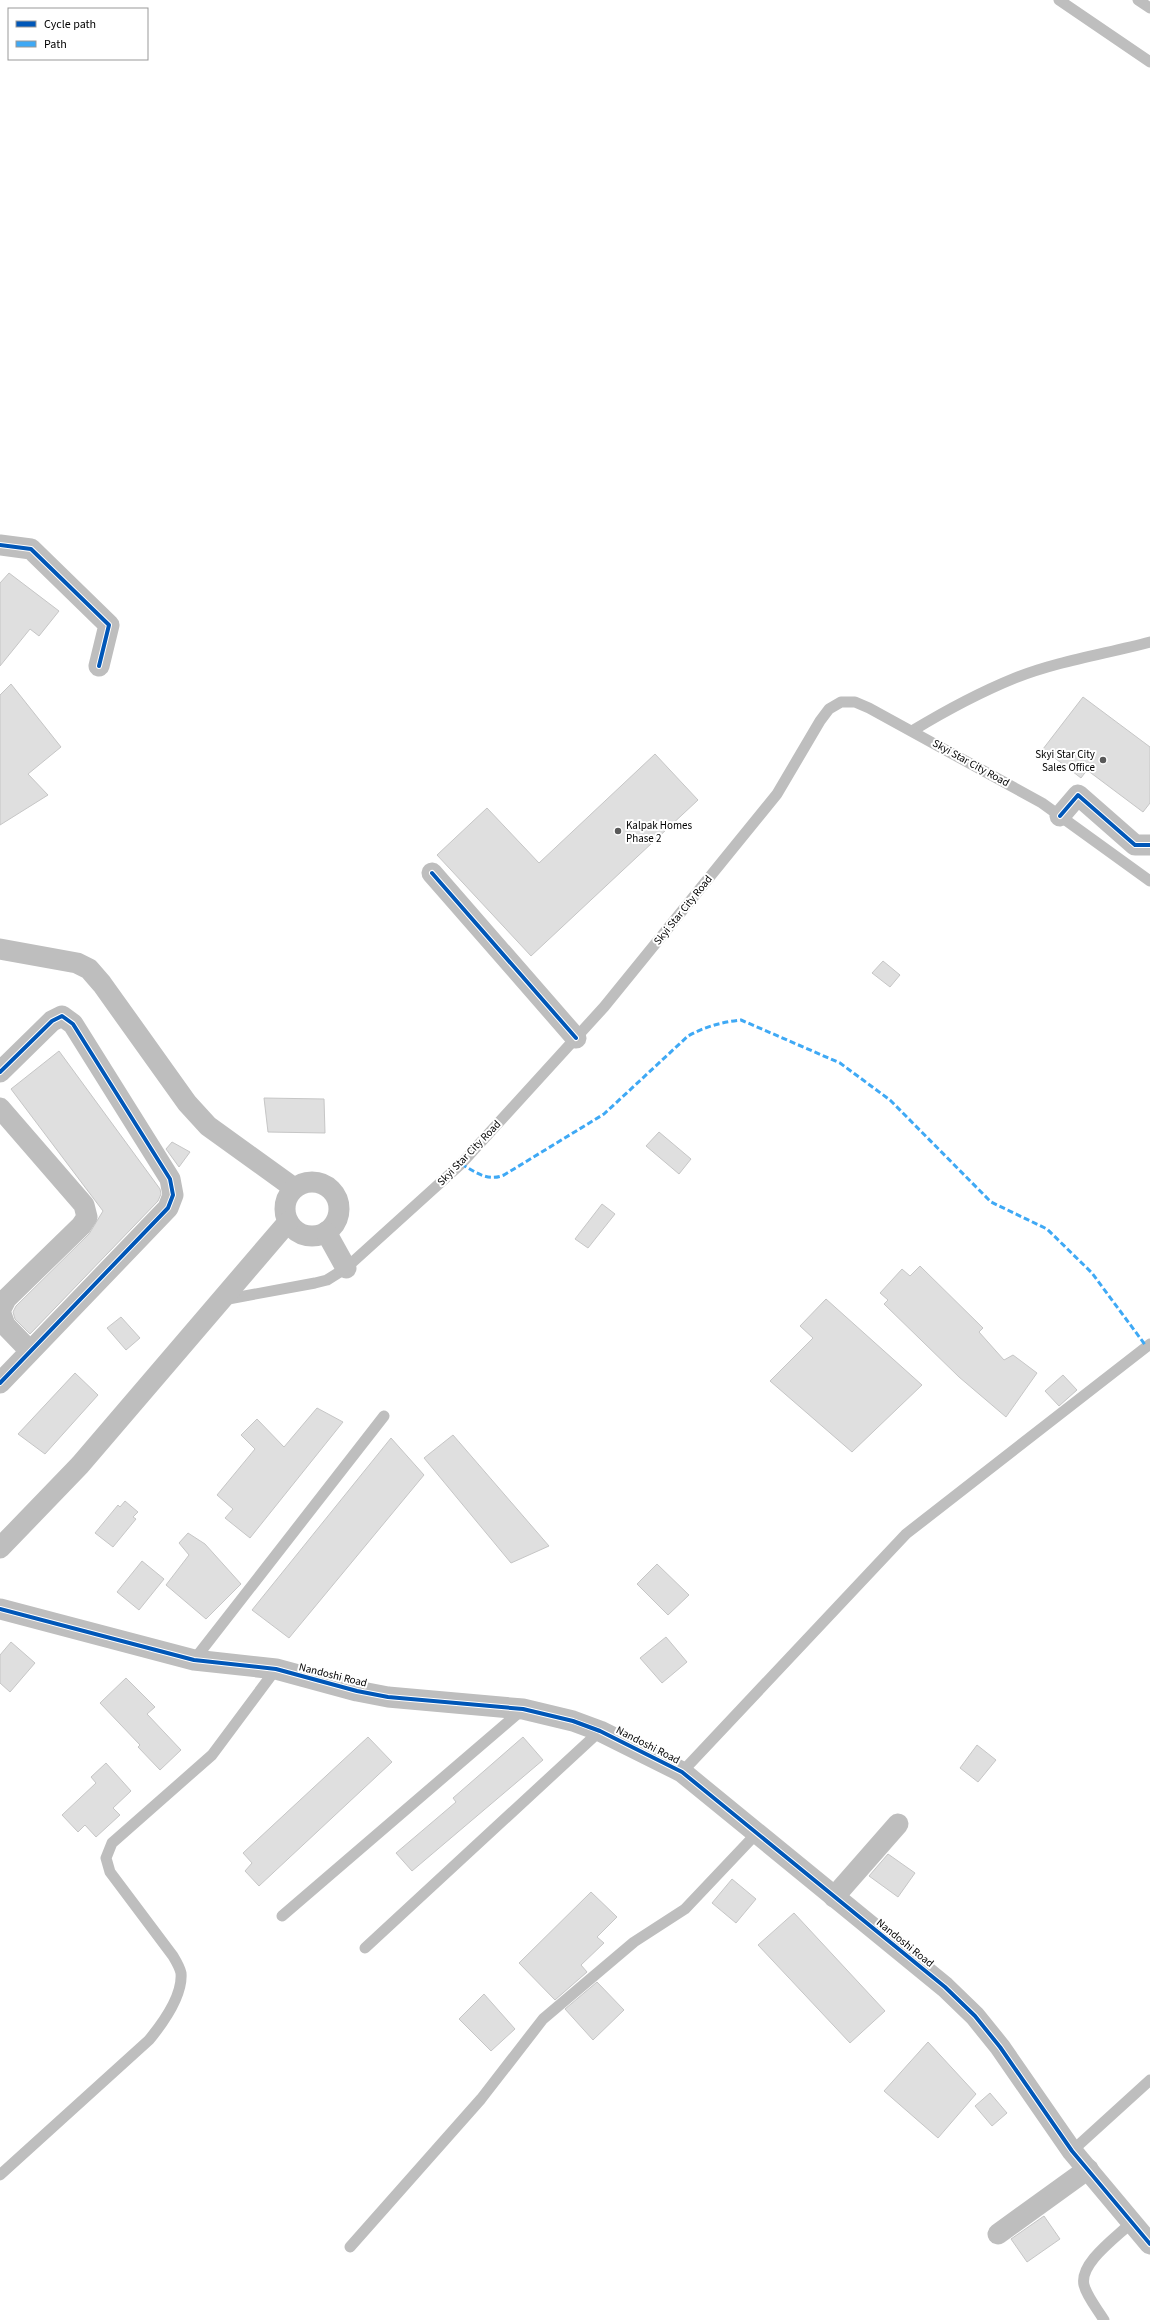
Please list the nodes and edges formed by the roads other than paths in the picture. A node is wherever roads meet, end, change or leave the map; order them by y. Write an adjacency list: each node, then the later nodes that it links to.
1 (1059, 0): 4 (lane)
2 (1138, 0): 3 (lane)
3 (1150, 8)
4 (1150, 62)
5 (0, 545): 7 (street)
6 (1150, 642): 8 (lane)
7 (99, 666)
8 (912, 731): 9 (lane, Skyi Star City Road); 14 (lane, Skyi Star City Road)
9 (1060, 816): 10 (street); 12 (lane, Skyi Star City Road)
10 (1150, 845)
11 (432, 873): 14 (street)
12 (1150, 881)
13 (0, 948): 17 (street)
14 (576, 1038): 20 (lane, Skyi Star City Road)
15 (0, 1072): 23 (street)
16 (0, 1108): 23 (street)
17 (294, 1188): 18 (street); 19 (street)
18 (288, 1222): 19 (street); 21 (street)
19 (326, 1232): 20 (street)
20 (346, 1268): 21 (lane, Skyi Star City Road)
21 (221, 1300): 26 (street)
22 (1150, 1344): 32 (lane)
23 (30, 1351): 24 (street)
24 (0, 1383)
25 (384, 1416): 28 (lane)
26 (0, 1548)
27 (0, 1609): 28 (street, Nandoshi Road)
28 (194, 1660): 29 (street, Nandoshi Road)
29 (276, 1669): 30 (street, Nandoshi Road); 41 (lane)
30 (523, 1709): 31 (street, Nandoshi Road); 36 (lane)
31 (600, 1731): 32 (street, Nandoshi Road); 37 (lane)
32 (682, 1772): 34 (street, Nandoshi Road)
33 (898, 1824): 35 (street)
34 (756, 1834): 35 (street, Nandoshi Road); 45 (lane)
35 (834, 1897): 39 (street, Nandoshi Road)
36 (282, 1916)
37 (365, 1948)
38 (1150, 2080): 39 (lane)
39 (1072, 2151): 40 (street, Nandoshi Road)
40 (1088, 2170): 42 (street, Nandoshi Road); 43 (street)
41 (0, 2175)
42 (1132, 2222): 44 (street, Nandoshi Road); 46 (lane)
43 (998, 2234)
44 (1150, 2244)
45 (350, 2247)
46 (1104, 2320)

